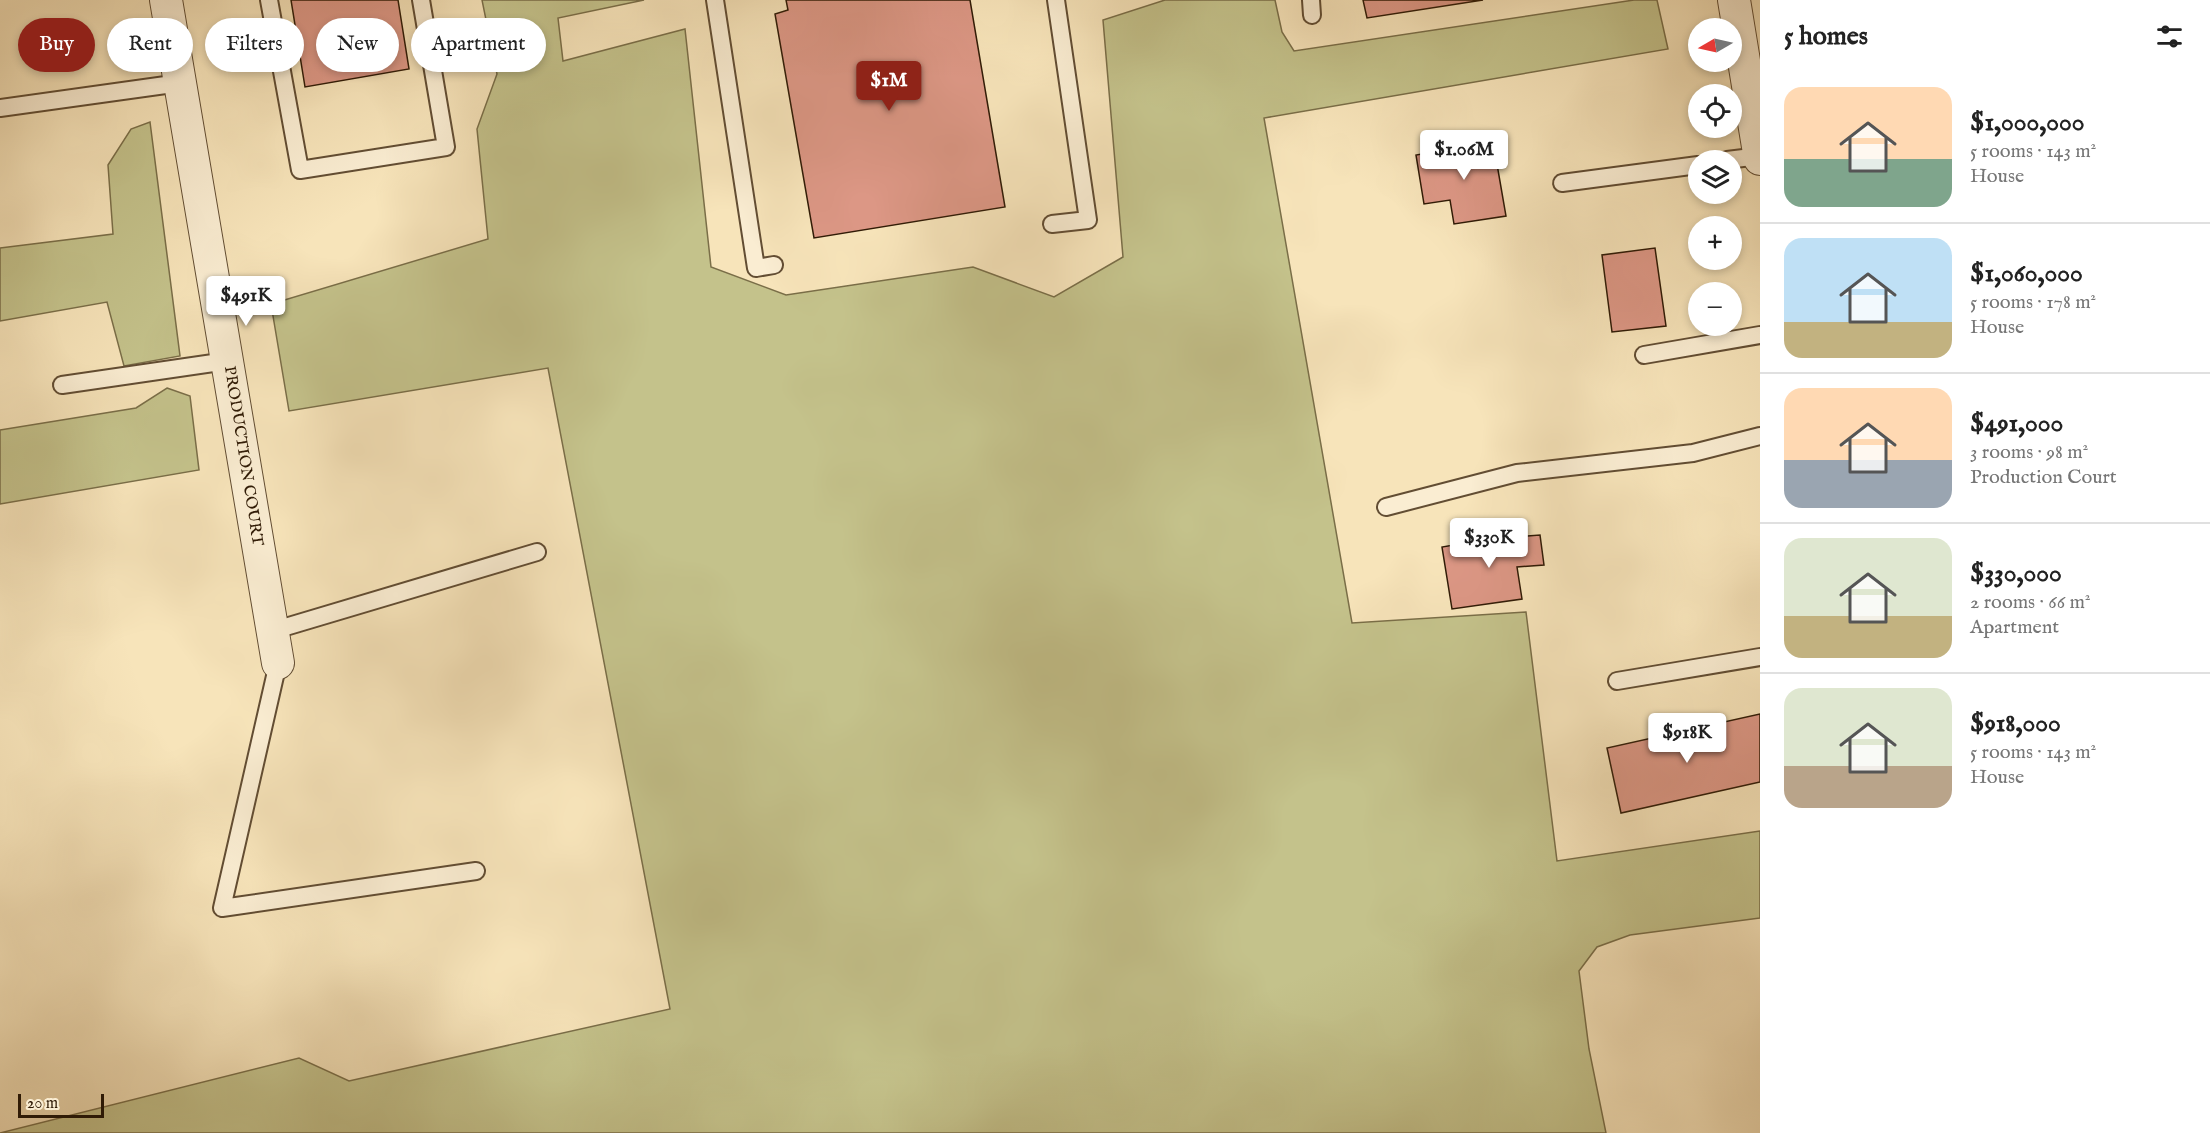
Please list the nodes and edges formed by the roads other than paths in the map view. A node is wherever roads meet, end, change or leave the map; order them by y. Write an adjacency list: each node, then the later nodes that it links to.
1 (166, 0): 8 (street, PRODUCTION COURT)
2 (269, 0): 3 (lane)
3 (421, 0)
4 (715, 0): 15 (lane)
5 (1056, 0): 14 (lane)
6 (1734, 0): 7 (street)
7 (1753, 68): 10 (street)
8 (180, 83): 9 (lane); 18 (street, PRODUCTION COURT)
9 (0, 108)
10 (1760, 158): 11 (lane)
11 (1742, 159)
12 (1688, 166): 13 (lane)
13 (1562, 183)
14 (1052, 224)
15 (774, 265)
16 (1760, 335): 17 (lane)
17 (1644, 355)
18 (227, 361): 19 (lane); 23 (street, PRODUCTION COURT)
19 (63, 385)
20 (1760, 436): 21 (lane)
21 (1386, 507)
22 (537, 552): 23 (lane)
23 (272, 631): 25 (street, PRODUCTION COURT)
24 (1760, 657): 26 (lane)
25 (278, 663): 27 (lane)
26 (1617, 681)
27 (476, 871)

